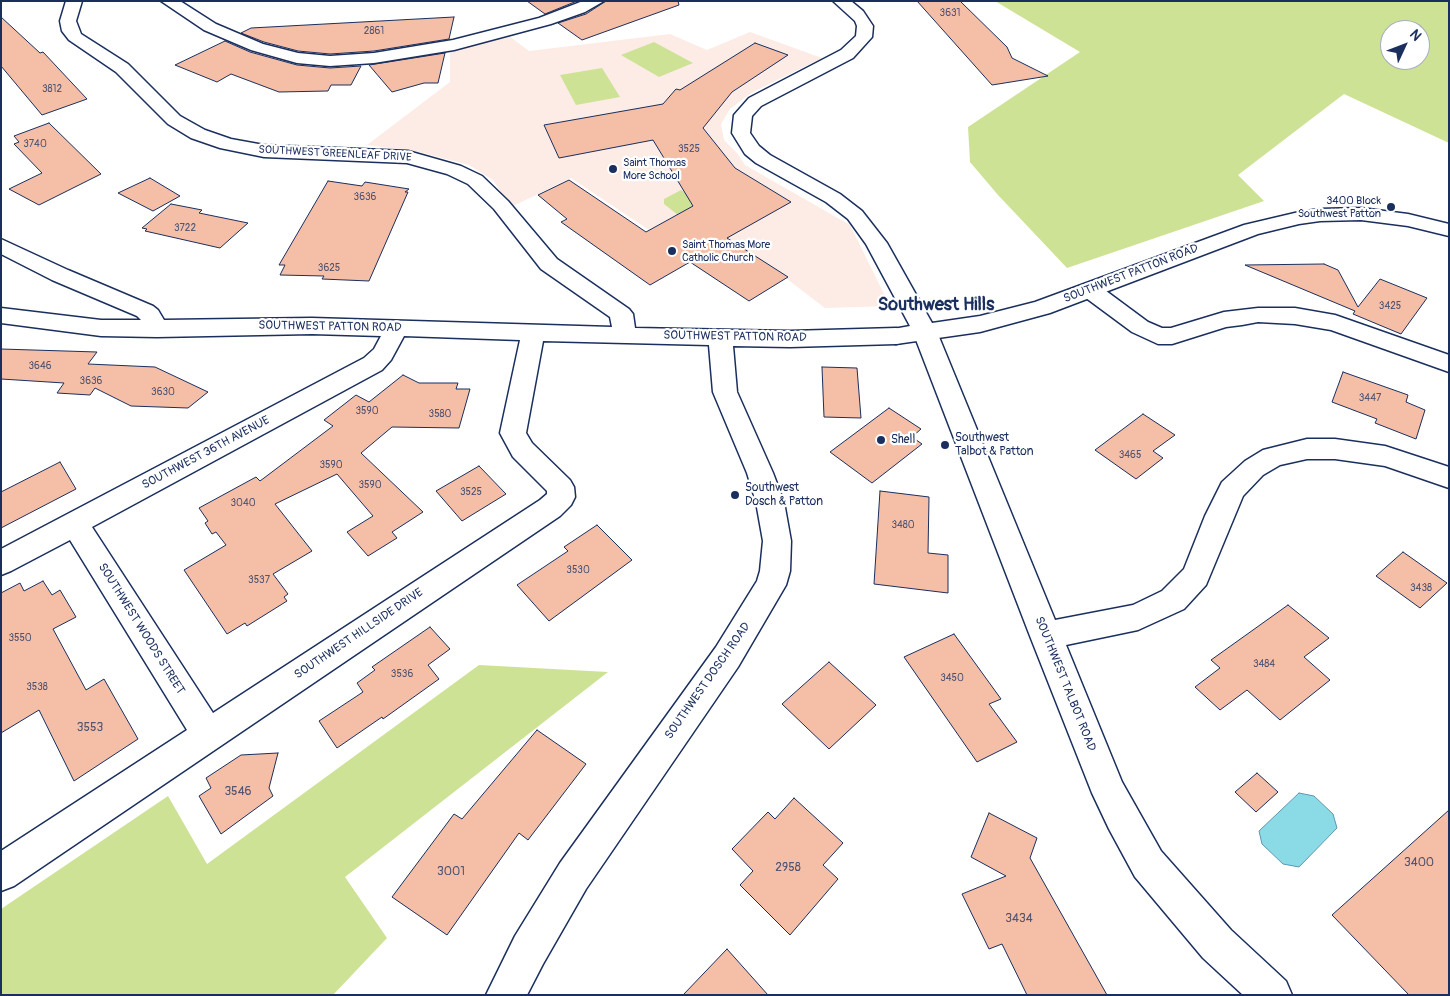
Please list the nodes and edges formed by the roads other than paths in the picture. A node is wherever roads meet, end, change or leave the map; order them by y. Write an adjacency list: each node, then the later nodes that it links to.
1 (74, 1): 13 (street, SOUTHWEST GREENLEAF DRIVE)
2 (169, 1): 3 (street)
3 (596, 1)
4 (840, 1): 12 (street, SOUTHWEST TALBOT ROAD)
5 (1449, 230): 7 (street, SOUTHWEST PATTON ROAD)
6 (1, 245): 10 (street)
7 (1090, 290): 12 (street, SOUTHWEST PATTON ROAD); 15 (street)
8 (1, 315): 10 (street, SOUTHWEST PATTON ROAD)
9 (397, 328): 10 (street, SOUTHWEST PATTON ROAD); 11 (street, SOUTHWEST PATTON ROAD); 17 (street, SOUTHWEST 36TH AVENUE)
10 (157, 329)
11 (533, 332): 13 (street, SOUTHWEST PATTON ROAD); 20 (street, SOUTHWEST HILLSIDE DRIVE)
12 (925, 332): 14 (street, SOUTHWEST PATTON ROAD); 19 (street, SOUTHWEST TALBOT ROAD)
13 (625, 335): 14 (street, SOUTHWEST PATTON ROAD)
14 (720, 337): 22 (street, SOUTHWEST DOSCH ROAD)
15 (1449, 364)
16 (1449, 478): 19 (street)
17 (75, 524): 18 (street, SOUTHWEST 36TH AVENUE); 20 (street, SOUTHWEST WOODS STREET)
18 (1, 563)
19 (1045, 636): 23 (street, SOUTHWEST TALBOT ROAD)
20 (208, 734): 21 (street, SOUTHWEST HILLSIDE DRIVE)
21 (1, 873)
22 (506, 995)
23 (1272, 995)

